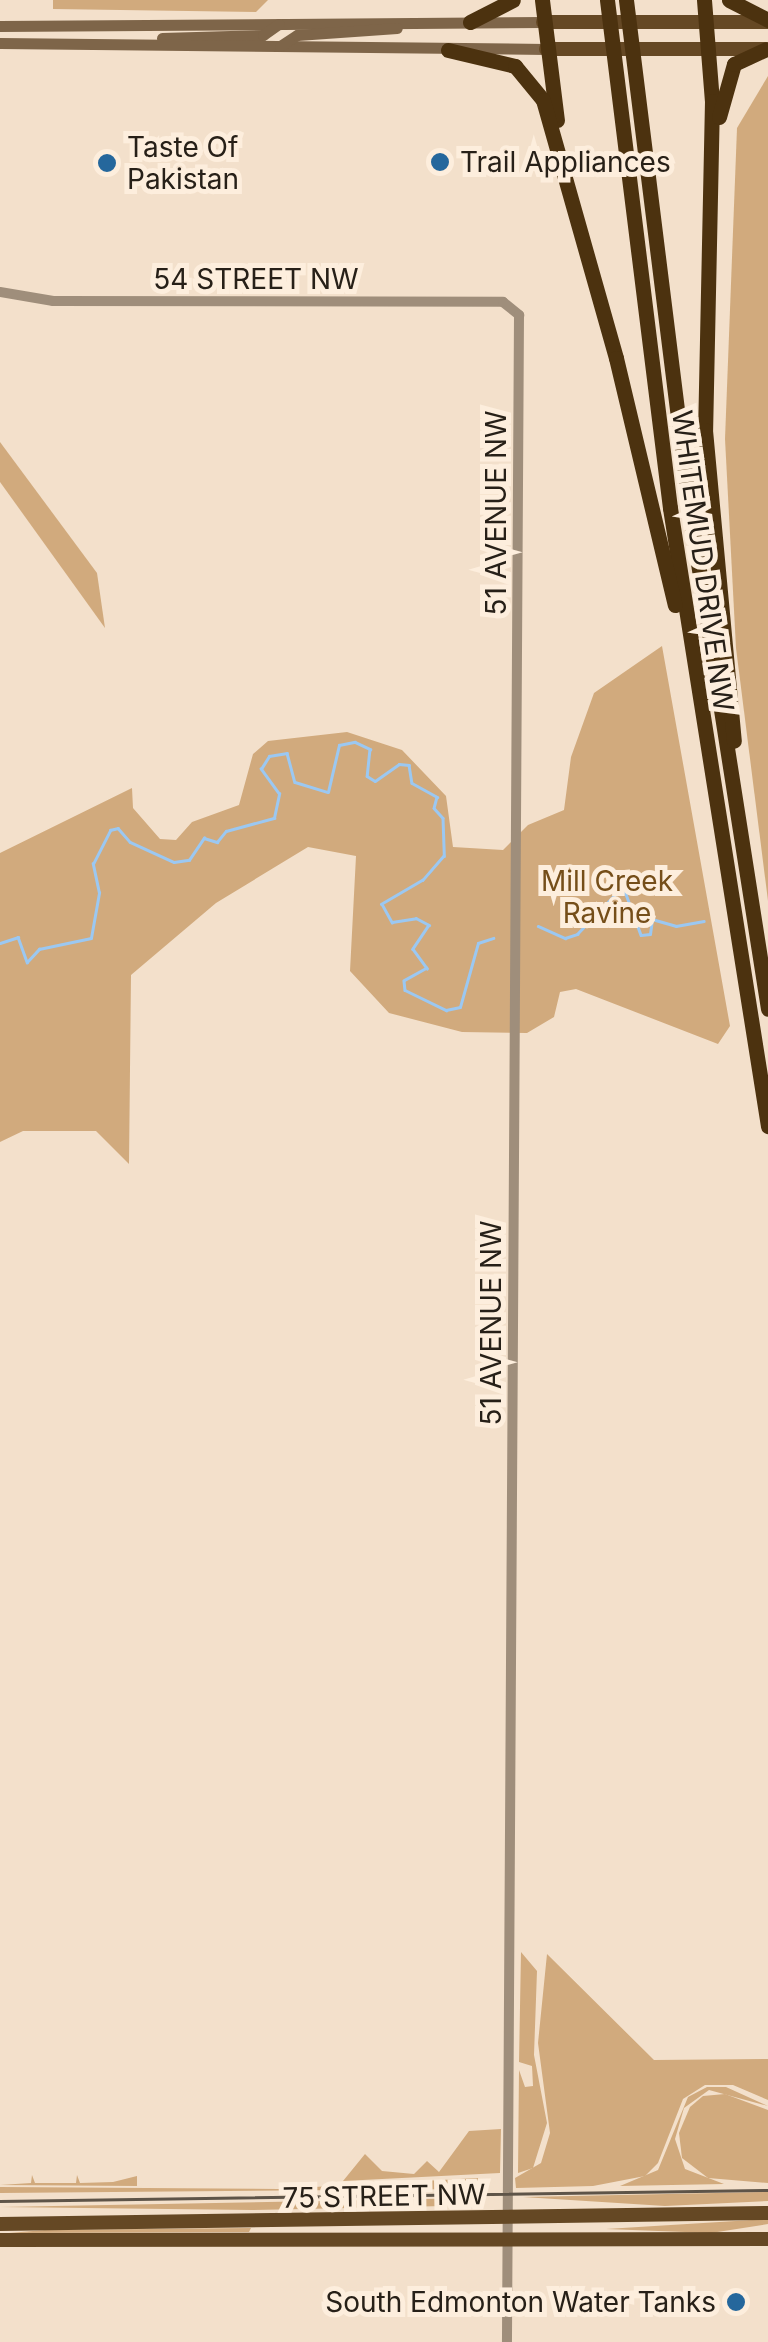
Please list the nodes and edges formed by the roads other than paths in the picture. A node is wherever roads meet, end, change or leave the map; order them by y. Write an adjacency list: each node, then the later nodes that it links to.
1 (512, 0): 8 (highway)
2 (542, 0): 9 (highway)
3 (607, 0): 25 (highway, WHITEMUD DRIVE NW)
4 (626, 0): 26 (highway, WHITEMUD DRIVE NW)
5 (704, 0): 10 (highway)
6 (730, 0): 7 (highway)
7 (768, 21): 10 (main road)
8 (470, 22): 9 (main road); 11 (main road)
9 (543, 22): 10 (main road); 17 (highway)
10 (706, 22): 20 (highway)
11 (420, 23): 12 (main road); 16 (main road)
12 (279, 24): 13 (main road); 15 (main road)
13 (0, 26)
14 (0, 44): 15 (main road)
15 (118, 44): 16 (main road)
16 (280, 46): 19 (main road)
17 (546, 49): 19 (main road); 20 (main road); 22 (highway)
18 (767, 49): 20 (main road); 21 (highway)
19 (448, 50): 22 (highway)
20 (708, 50): 21 (highway)
21 (711, 165): 26 (highway)
22 (565, 168): 25 (highway)
23 (0, 292): 24 (street, 54 STREET NW)
24 (513, 306): 30 (street, 51 AVENUE NW)
25 (694, 675): 28 (highway, WHITEMUD DRIVE NW)
26 (743, 865): 27 (highway, WHITEMUD DRIVE NW)
27 (768, 1009)
28 (768, 1126)
29 (768, 2213): 30 (main road, 75 STREET NW)
30 (508, 2219): 31 (main road, 75 STREET NW); 33 (street, 51 AVENUE NW)
31 (266, 2223): 32 (main road, 75 STREET NW); 34 (main road)
32 (0, 2224)
33 (508, 2236): 34 (main road, 75 STREET NW); 35 (main road, 75 STREET NW); 37 (street, 51 AVENUE NW)
34 (254, 2239): 36 (main road, 75 STREET NW)
35 (768, 2239)
36 (0, 2240)
37 (507, 2342)

